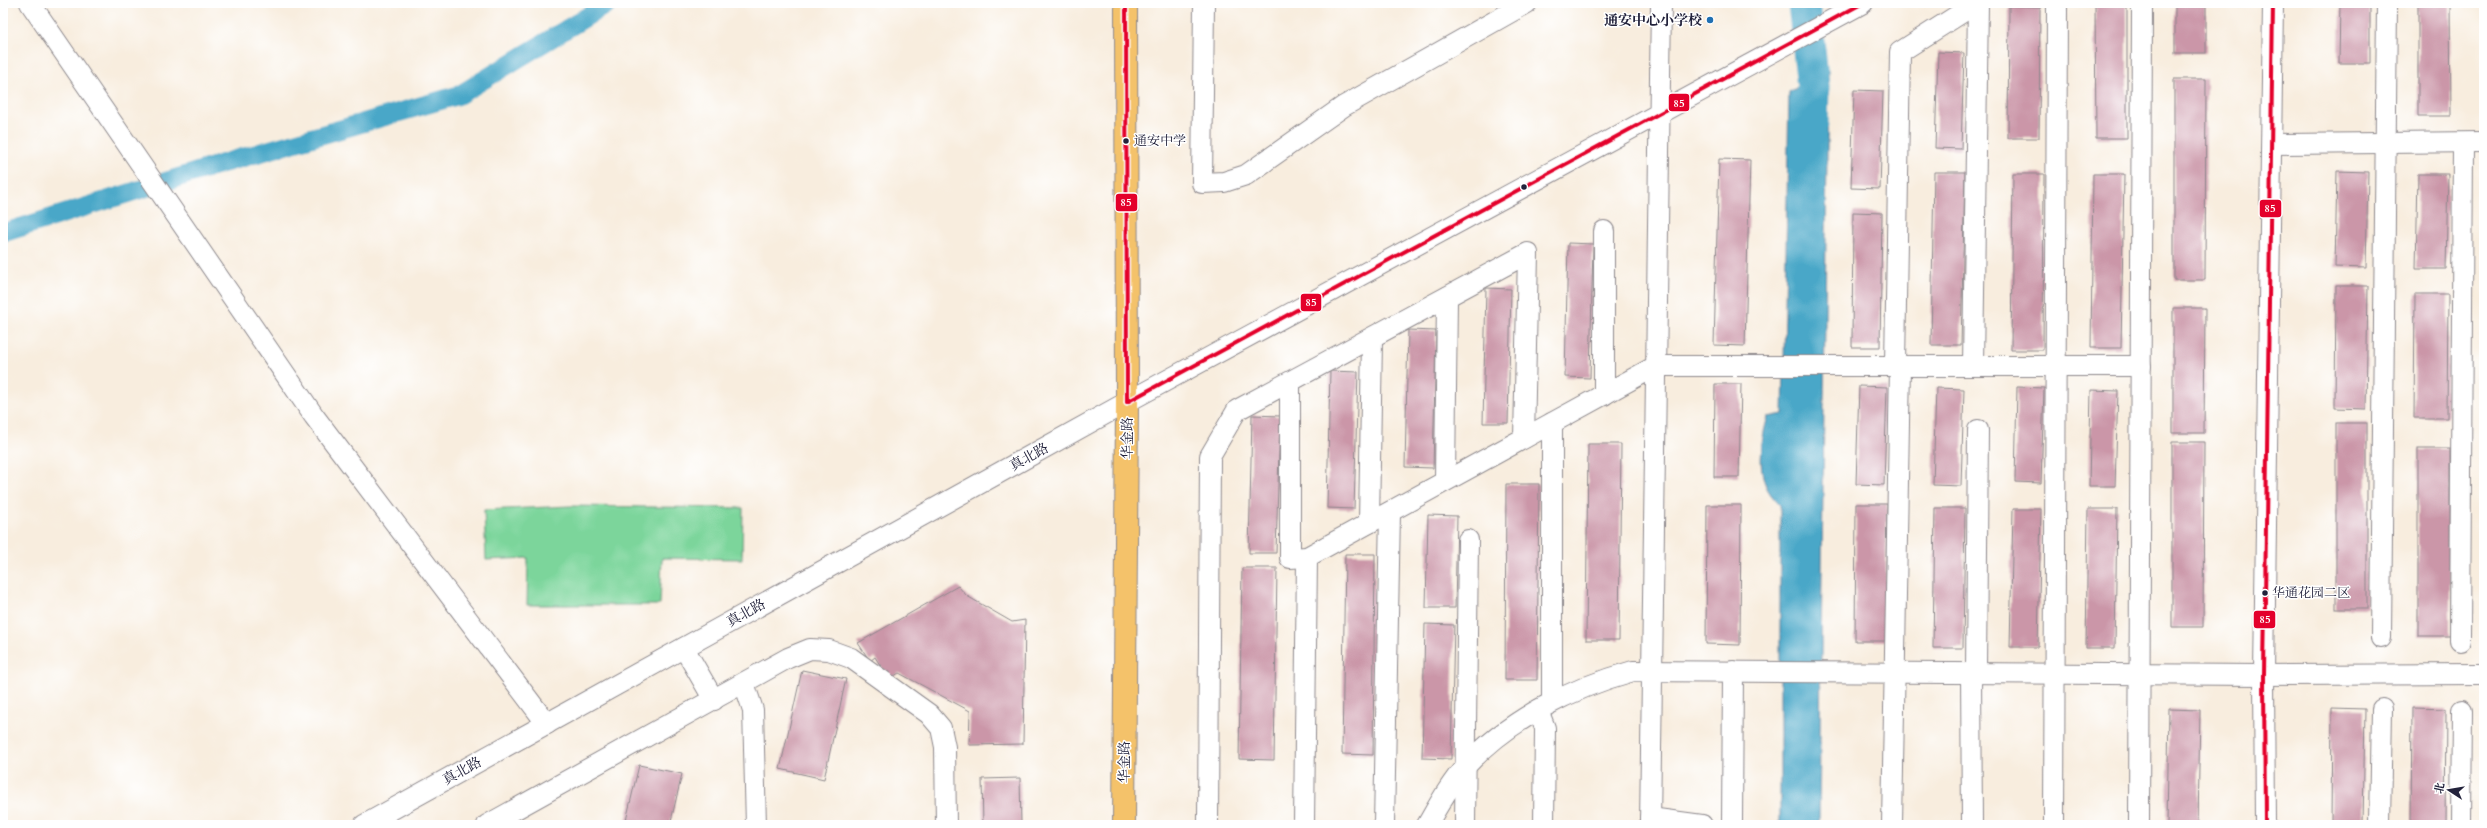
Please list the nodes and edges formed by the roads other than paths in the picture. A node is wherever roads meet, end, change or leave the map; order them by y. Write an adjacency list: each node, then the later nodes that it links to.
1 (30, 3): 52 (street)
2 (1126, 3): 27 (main road, 华金路)
3 (1204, 3): 4 (street)
4 (1527, 3)
5 (1662, 3): 12 (street)
6 (1863, 3): 12 (street, 真北路)
7 (1978, 3): 20 (street); 22 (street)
8 (2057, 3): 24 (street)
9 (2142, 3): 23 (street)
10 (2273, 3): 16 (street)
11 (2387, 3): 14 (street)
12 (1660, 112): 21 (street); 27 (street, 真北路)
13 (2484, 142): 15 (street)
14 (2386, 143): 15 (street); 16 (street); 36 (street)
15 (2463, 143): 37 (street)
16 (2273, 144): 46 (street)
17 (1604, 231): 26 (street)
18 (1447, 297): 19 (street); 30 (street); 31 (street)
19 (1372, 339): 25 (street); 33 (street)
20 (1898, 365): 21 (street); 22 (street); 41 (street)
21 (1656, 366): 26 (street); 39 (street)
22 (1973, 366): 24 (street)
23 (2141, 366): 24 (street); 44 (street)
24 (2055, 367): 43 (street)
25 (1290, 384): 35 (street); 60 (street)
26 (1604, 395): 28 (street)
27 (1127, 402): 38 (street, 真北路); 59 (main road, 华金路)
28 (1552, 423): 30 (street); 49 (street)
29 (1978, 430): 42 (street)
30 (1524, 438): 31 (street)
31 (1445, 481): 32 (street)
32 (1390, 512): 33 (street); 62 (street)
33 (1369, 523): 35 (street)
34 (1468, 540): 53 (street)
35 (1307, 557): 61 (street)
36 (2381, 638)
37 (2460, 641)
38 (684, 648): 48 (street); 52 (street, 真北路)
39 (1651, 671): 40 (street); 49 (street); 54 (street)
40 (1733, 671): 41 (street); 67 (street)
41 (1895, 671): 42 (street); 68 (street)
42 (1974, 672): 43 (street); 69 (street)
43 (2054, 673): 44 (street); 70 (street)
44 (2140, 674): 46 (street); 71 (street)
45 (2484, 674): 46 (street)
46 (2264, 676): 72 (street)
47 (744, 683): 48 (street); 57 (street); 58 (street)
48 (714, 700): 56 (street)
49 (1545, 706): 53 (street); 65 (street)
50 (2382, 709): 73 (street)
51 (2462, 710): 74 (street)
52 (547, 724): 55 (street, 真北路)
53 (1465, 767): 63 (street); 64 (street)
54 (1650, 822): 66 (street)
55 (364, 825)
56 (487, 825)
57 (756, 825)
58 (946, 825)
59 (1124, 825)
60 (1208, 825)
61 (1304, 825)
62 (1384, 825)
63 (1427, 825)
64 (1465, 825)
65 (1544, 825)
66 (1702, 825)
67 (1732, 825)
68 (1892, 825)
69 (1972, 825)
70 (2054, 825)
71 (2139, 825)
72 (2265, 825)
73 (2380, 825)
74 (2461, 825)

